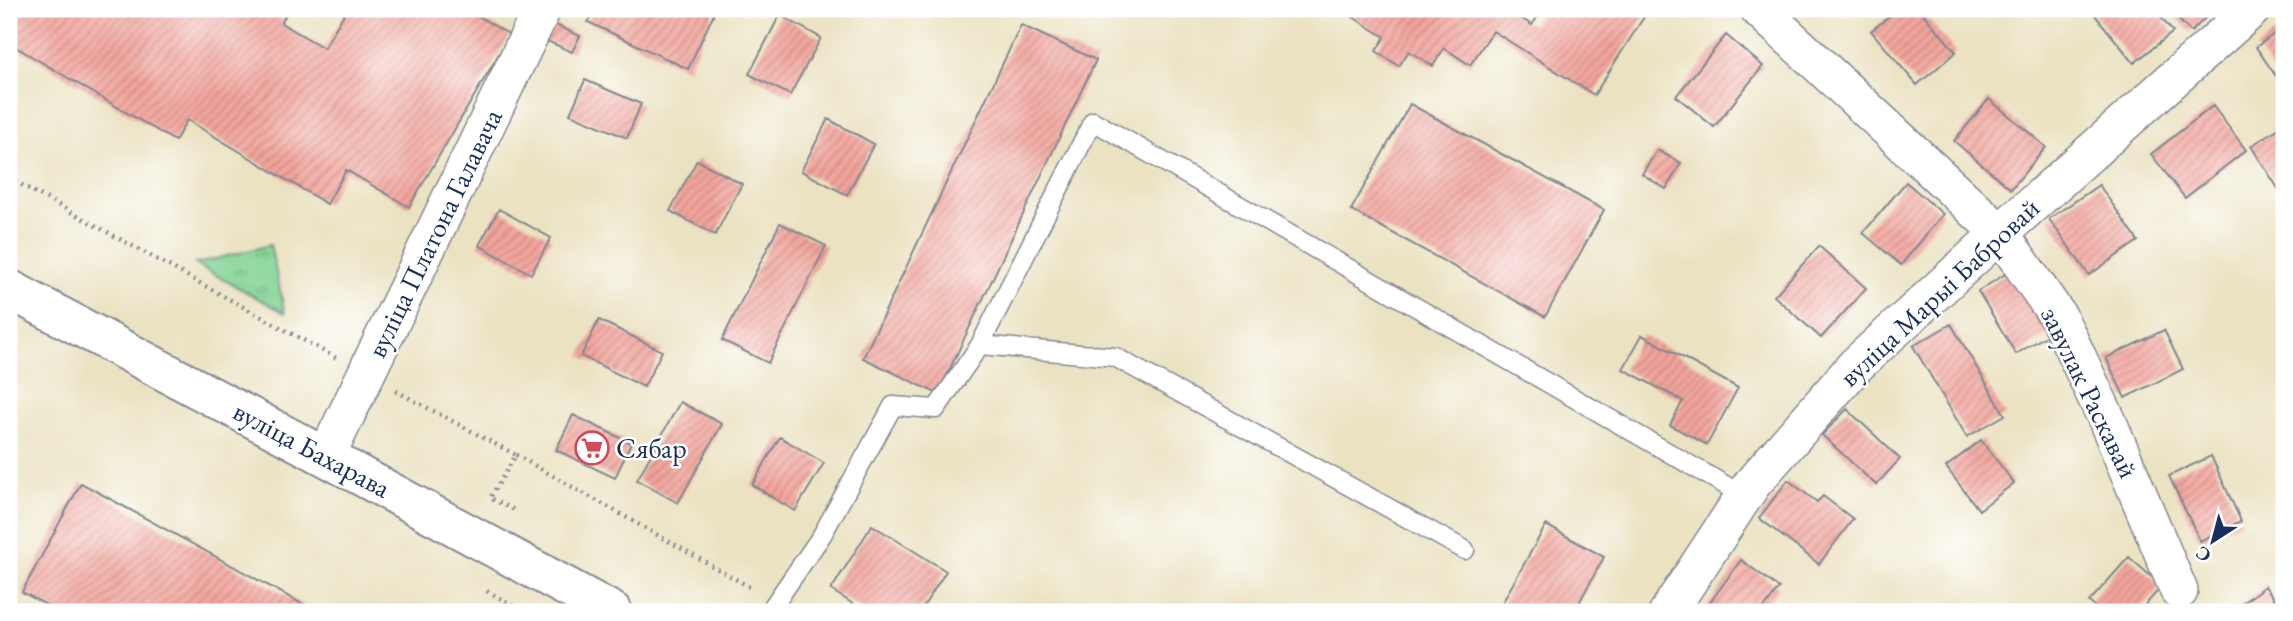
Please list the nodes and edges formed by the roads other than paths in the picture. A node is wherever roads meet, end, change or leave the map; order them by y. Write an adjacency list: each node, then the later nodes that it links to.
1 (542, 9): 7 (street, вуліца Платона Галавача)
2 (1759, 9): 4 (street, завулак Раскавай)
3 (2252, 9): 4 (street, вуліца Марыі Бабровай)
4 (2000, 233): 8 (street, вуліца Марыі Бабровай); 10 (street, завулак Раскавай)
5 (9, 289): 7 (main road, вуліца Бахарава)
6 (979, 345): 8 (lane); 9 (lane); 11 (lane)
7 (326, 457): 12 (main road, вуліца Бахарава)
8 (1744, 496): 13 (street, вуліца Марыі Бабровай)
9 (1465, 550)
10 (2179, 591)
11 (772, 607)
12 (613, 612)
13 (1668, 612)

